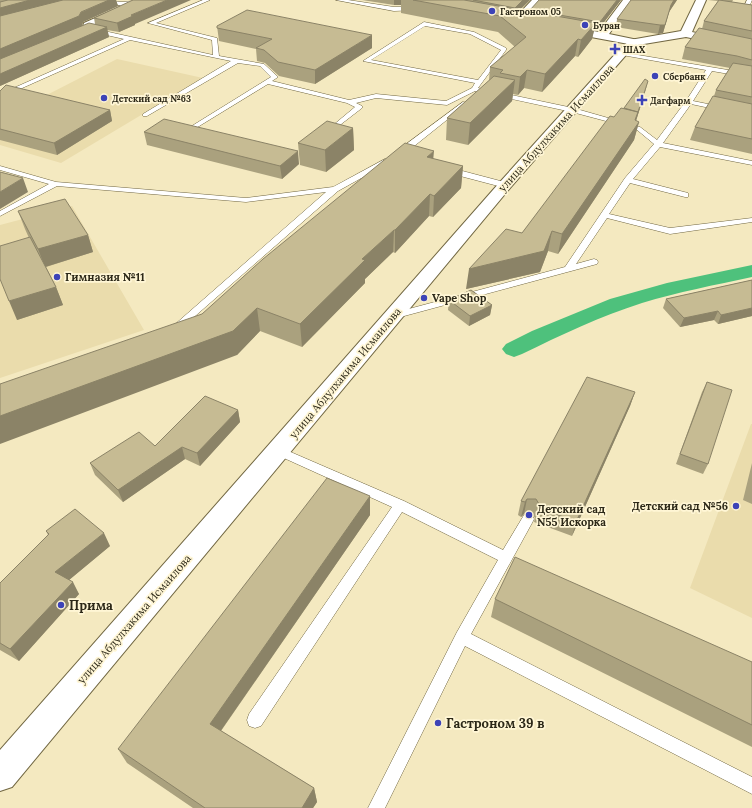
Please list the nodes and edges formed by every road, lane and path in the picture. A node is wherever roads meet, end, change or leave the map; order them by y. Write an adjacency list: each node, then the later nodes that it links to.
1 (104, 0): 2 (lane)
2 (144, 0): 13 (main road)
3 (207, 0): 21 (lane)
4 (339, 0): 9 (lane)
5 (538, 0): 11 (main road)
6 (628, 0): 15 (main road)
7 (701, 0): 14 (main road)
8 (750, 0): 10 (lane)
9 (422, 4)
10 (752, 14)
11 (533, 24)
12 (556, 28): 15 (main road)
13 (88, 30): 16 (lane); 17 (main road)
14 (686, 34): 18 (main road); 19 (main road)
15 (602, 36): 18 (main road)
16 (128, 39): 21 (lane); 28 (lane)
17 (58, 42)
18 (634, 42): 20 (main road, улица Абдулхакима Исмаилова)
19 (752, 48)
20 (622, 54): 23 (lane); 32 (main road, улица Абдулхакима Исмаилова)
21 (216, 58): 22 (lane)
22 (236, 61): 25 (lane); 33 (lane)
23 (710, 69): 24 (lane); 30 (lane)
24 (752, 76)
25 (267, 82): 29 (lane); 35 (lane)
26 (478, 82): 26 (lane); 27 (lane)
27 (474, 89): 29 (lane); 32 (lane)
28 (0, 102)
29 (349, 102): 36 (lane)
30 (689, 102): 34 (lane); 37 (lane)
31 (464, 103): 44 (lane)
32 (573, 110): 37 (lane); 43 (main road, улица Абдулхакима Исмаилова)
33 (145, 115)
34 (752, 115)
35 (205, 132)
36 (322, 136)
37 (658, 144): 38 (lane); 41 (lane)
38 (752, 163)
39 (0, 168): 42 (lane)
40 (440, 168): 43 (lane)
41 (628, 180): 45 (lane); 47 (lane)
42 (56, 184): 44 (lane); 46 (lane)
43 (505, 185): 51 (main road, улица Абдулхакима Исмаилова)
44 (335, 188): 52 (lane)
45 (685, 195)
46 (0, 214)
47 (605, 215): 48 (lane); 50 (lane)
48 (752, 220)
49 (594, 262): 50 (lane)
50 (568, 269): 51 (lane)
51 (393, 316): 53 (main road, улица Абдулхакима Исмаилова)
52 (170, 333)
53 (279, 450): 54 (lane); 59 (main road, улица Абдулхакима Исмаилова)
54 (400, 505): 56 (lane); 58 (lane)
55 (528, 519): 56 (lane)
56 (506, 558): 57 (lane)
57 (462, 637): 60 (lane); 61 (lane)
58 (255, 720)
59 (0, 775)
60 (752, 786)
61 (376, 808)

